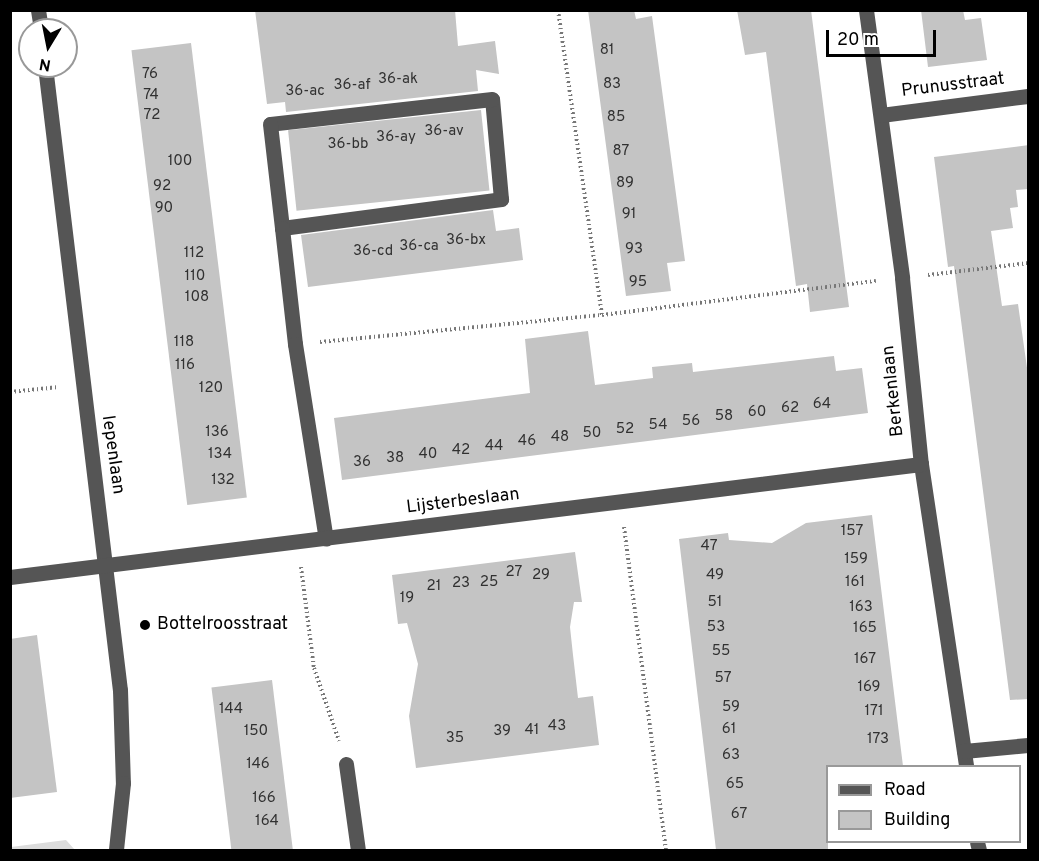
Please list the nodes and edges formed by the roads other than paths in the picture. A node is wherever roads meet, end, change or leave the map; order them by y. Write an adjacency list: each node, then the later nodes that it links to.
1 (866, 10): 4 (street, Berkenlaan)
2 (46, 78): 8 (street, Iepenlaan)
3 (1029, 96): 4 (street, Prunusstraat)
4 (881, 115): 6 (street, Berkenlaan)
5 (282, 228): 5 (street); 7 (street)
6 (921, 464): 7 (street, Lijsterbeslaan); 11 (street, Berkenlaan)
7 (326, 539): 8 (street, Lijsterbeslaan)
8 (107, 566): 9 (street, Lijsterbeslaan); 13 (street, Iepenlaan)
9 (10, 577)
10 (1029, 744): 11 (street)
11 (965, 759)
12 (346, 764): 14 (street)
13 (116, 850)
14 (358, 850)

